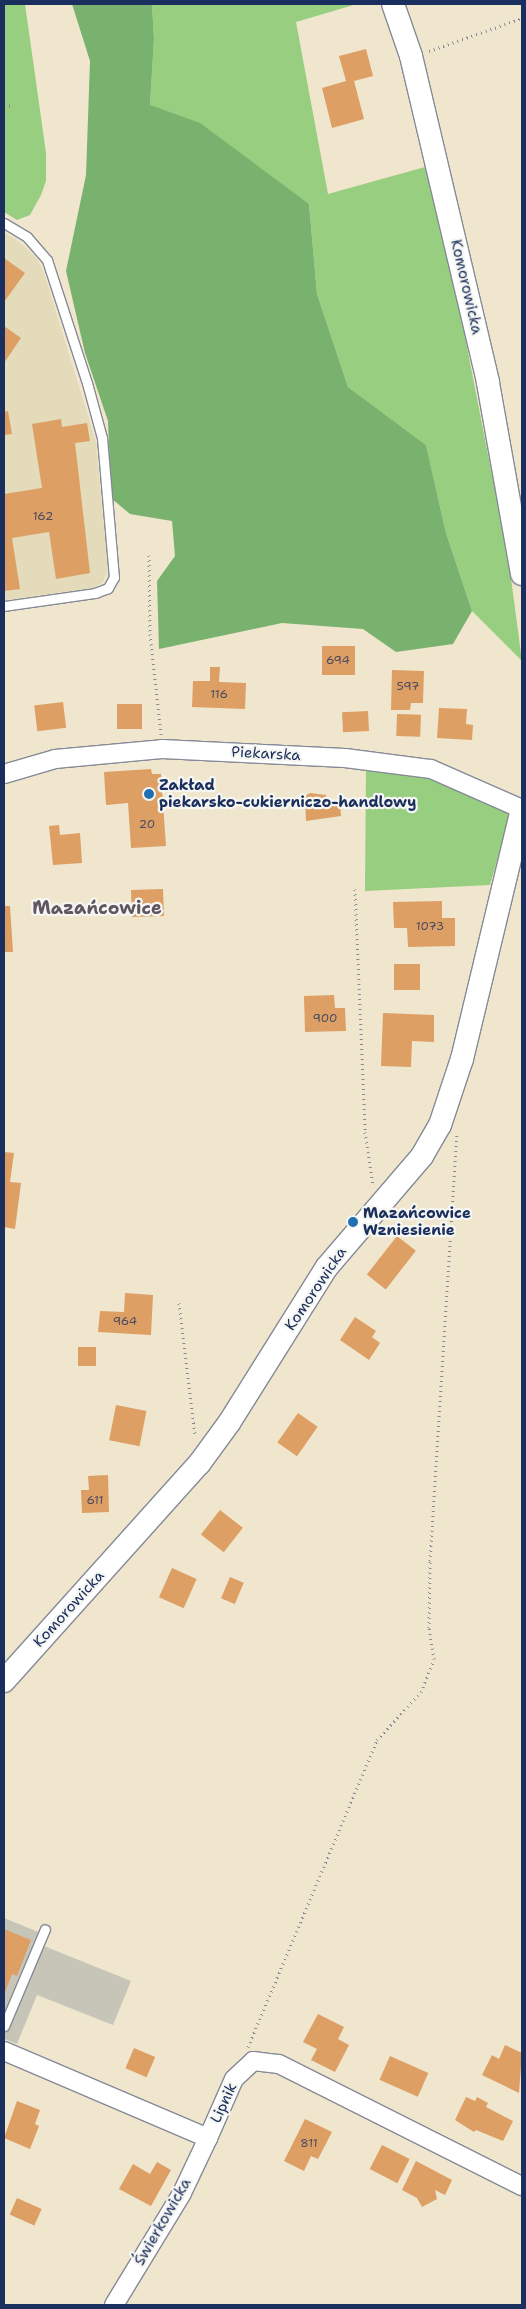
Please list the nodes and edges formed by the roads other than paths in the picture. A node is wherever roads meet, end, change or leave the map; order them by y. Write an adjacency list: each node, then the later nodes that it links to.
1 (393, 4): 3 (street, Komorowicka)
2 (4, 223): 4 (lane)
3 (522, 574)
4 (4, 606)
5 (4, 774): 6 (street, Piekarska)
6 (522, 810): 7 (street, Komorowicka)
7 (516, 870): 8 (street, Komorowicka)
8 (4, 1681)
9 (45, 1929): 10 (lane)
10 (4, 2026)
11 (4, 2051): 12 (street, Lipnik)
12 (208, 2138): 13 (street, Lipnik); 14 (street, Świerkowicka)
13 (522, 2186)
14 (114, 2305)

